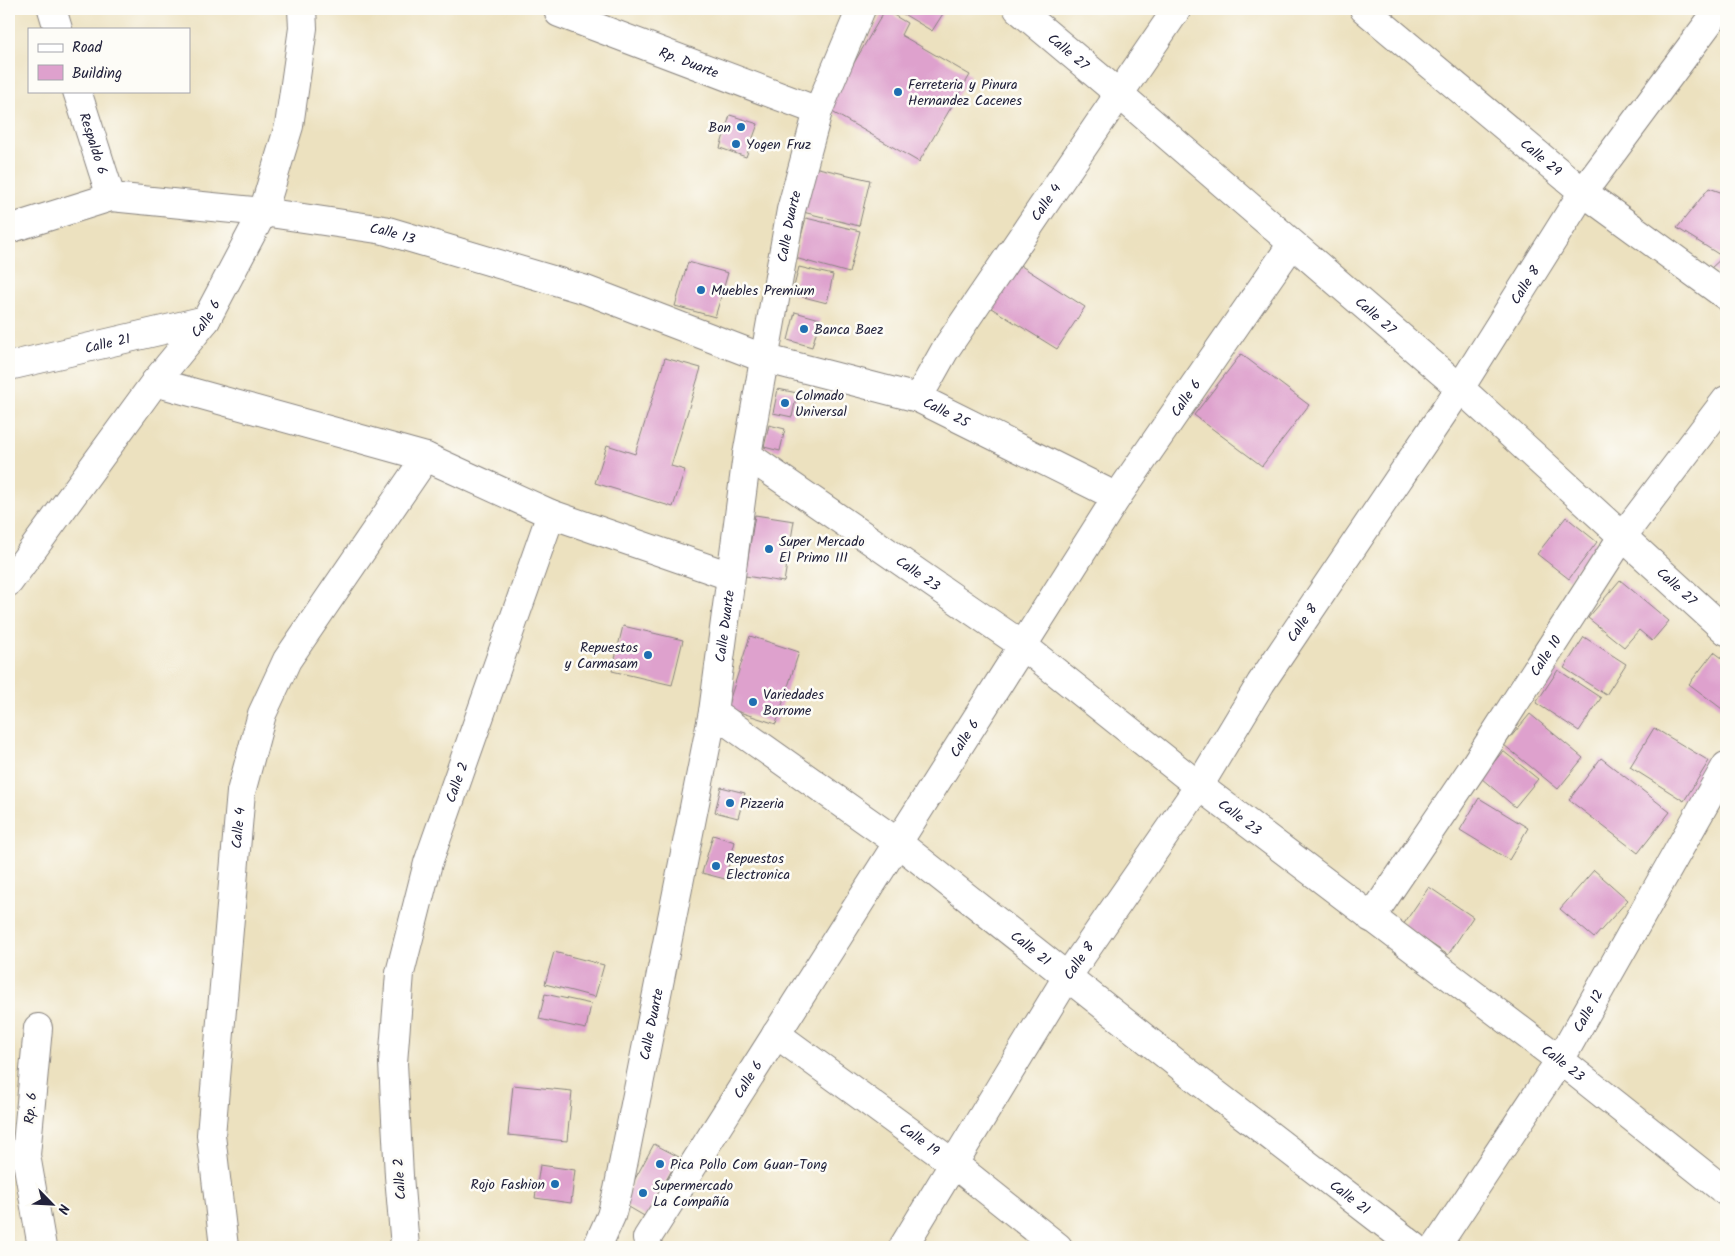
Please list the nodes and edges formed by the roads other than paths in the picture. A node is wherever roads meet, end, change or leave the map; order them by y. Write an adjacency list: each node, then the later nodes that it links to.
1 (52, 9): 9 (street)
2 (302, 9): 15 (street, Calle 6)
3 (861, 9): 12 (street, Calle Duarte)
4 (1018, 9): 11 (street, Calle 27)
5 (1177, 9): 11 (street, Calle 4)
6 (1364, 9): 13 (street, Calle 29)
7 (1718, 9): 13 (street, Calle 8)
8 (559, 13): 12 (street, Rp. Duarte)
9 (58, 28)
10 (76, 92): 14 (street, Respaldo 6)
11 (1118, 93): 17 (street, Calle 27); 24 (street, Calle 4)
12 (818, 111): 20 (street, Calle Duarte)
13 (1583, 192): 18 (street, Calle 29); 23 (street, Calle 8)
14 (111, 197): 15 (street, Calle 13); 16 (street, Calle 13)
15 (263, 212): 19 (street, Calle 6); 20 (street, Calle 13)
16 (9, 229)
17 (1292, 244): 23 (street, Calle 27); 28 (street, Calle 6)
18 (1726, 296)
19 (206, 320): 21 (street, Calle 21); 22 (street, Calle 6)
20 (763, 358): 24 (street, Calle 25); 26 (street, Calle Duarte)
21 (9, 366)
22 (155, 382): 27 (street); 32 (street, Calle 6)
23 (1460, 388): 30 (street, Calle 27); 37 (street, Calle 8)
24 (918, 398): 28 (street, Calle 25)
25 (1726, 400): 30 (street, Calle 10)
26 (747, 455): 31 (street, Calle Duarte); 34 (street, Calle 23)
27 (426, 457): 29 (street); 49 (street, Calle 4)
28 (1117, 497): 34 (street, Calle 6)
29 (551, 514): 31 (street); 50 (street, Calle 2)
30 (1622, 537): 33 (street, Calle 27); 39 (street, Calle 10)
31 (730, 576): 35 (street, Calle Duarte)
32 (9, 582)
33 (1726, 631)
34 (1022, 645): 37 (street, Calle 23); 38 (street, Calle 6)
35 (713, 712): 38 (street, Calle 21); 46 (street, Calle Duarte)
36 (1726, 766): 43 (street, Calle 12)
37 (1198, 786): 39 (street, Calle 23); 40 (street, Calle 8)
38 (897, 842): 40 (street, Calle 21); 42 (street, Calle 6)
39 (1370, 918): 43 (street, Calle 23)
40 (1067, 977): 44 (street, Calle 8); 54 (street, Calle 21)
41 (38, 1028): 48 (street, Rp. 6)
42 (776, 1034): 44 (street, Calle 19); 47 (street, Calle 6)
43 (1560, 1060): 45 (street, Calle 23); 55 (street, Calle 12)
44 (954, 1164): 52 (street, Calle 8); 53 (street, Calle 19)
45 (1726, 1192)
46 (611, 1216): 47 (street); 51 (street, Calle Duarte)
47 (654, 1243)
48 (42, 1247)
49 (224, 1247)
50 (405, 1247)
51 (597, 1247)
52 (903, 1247)
53 (1058, 1247)
54 (1415, 1247)
55 (1436, 1247)

